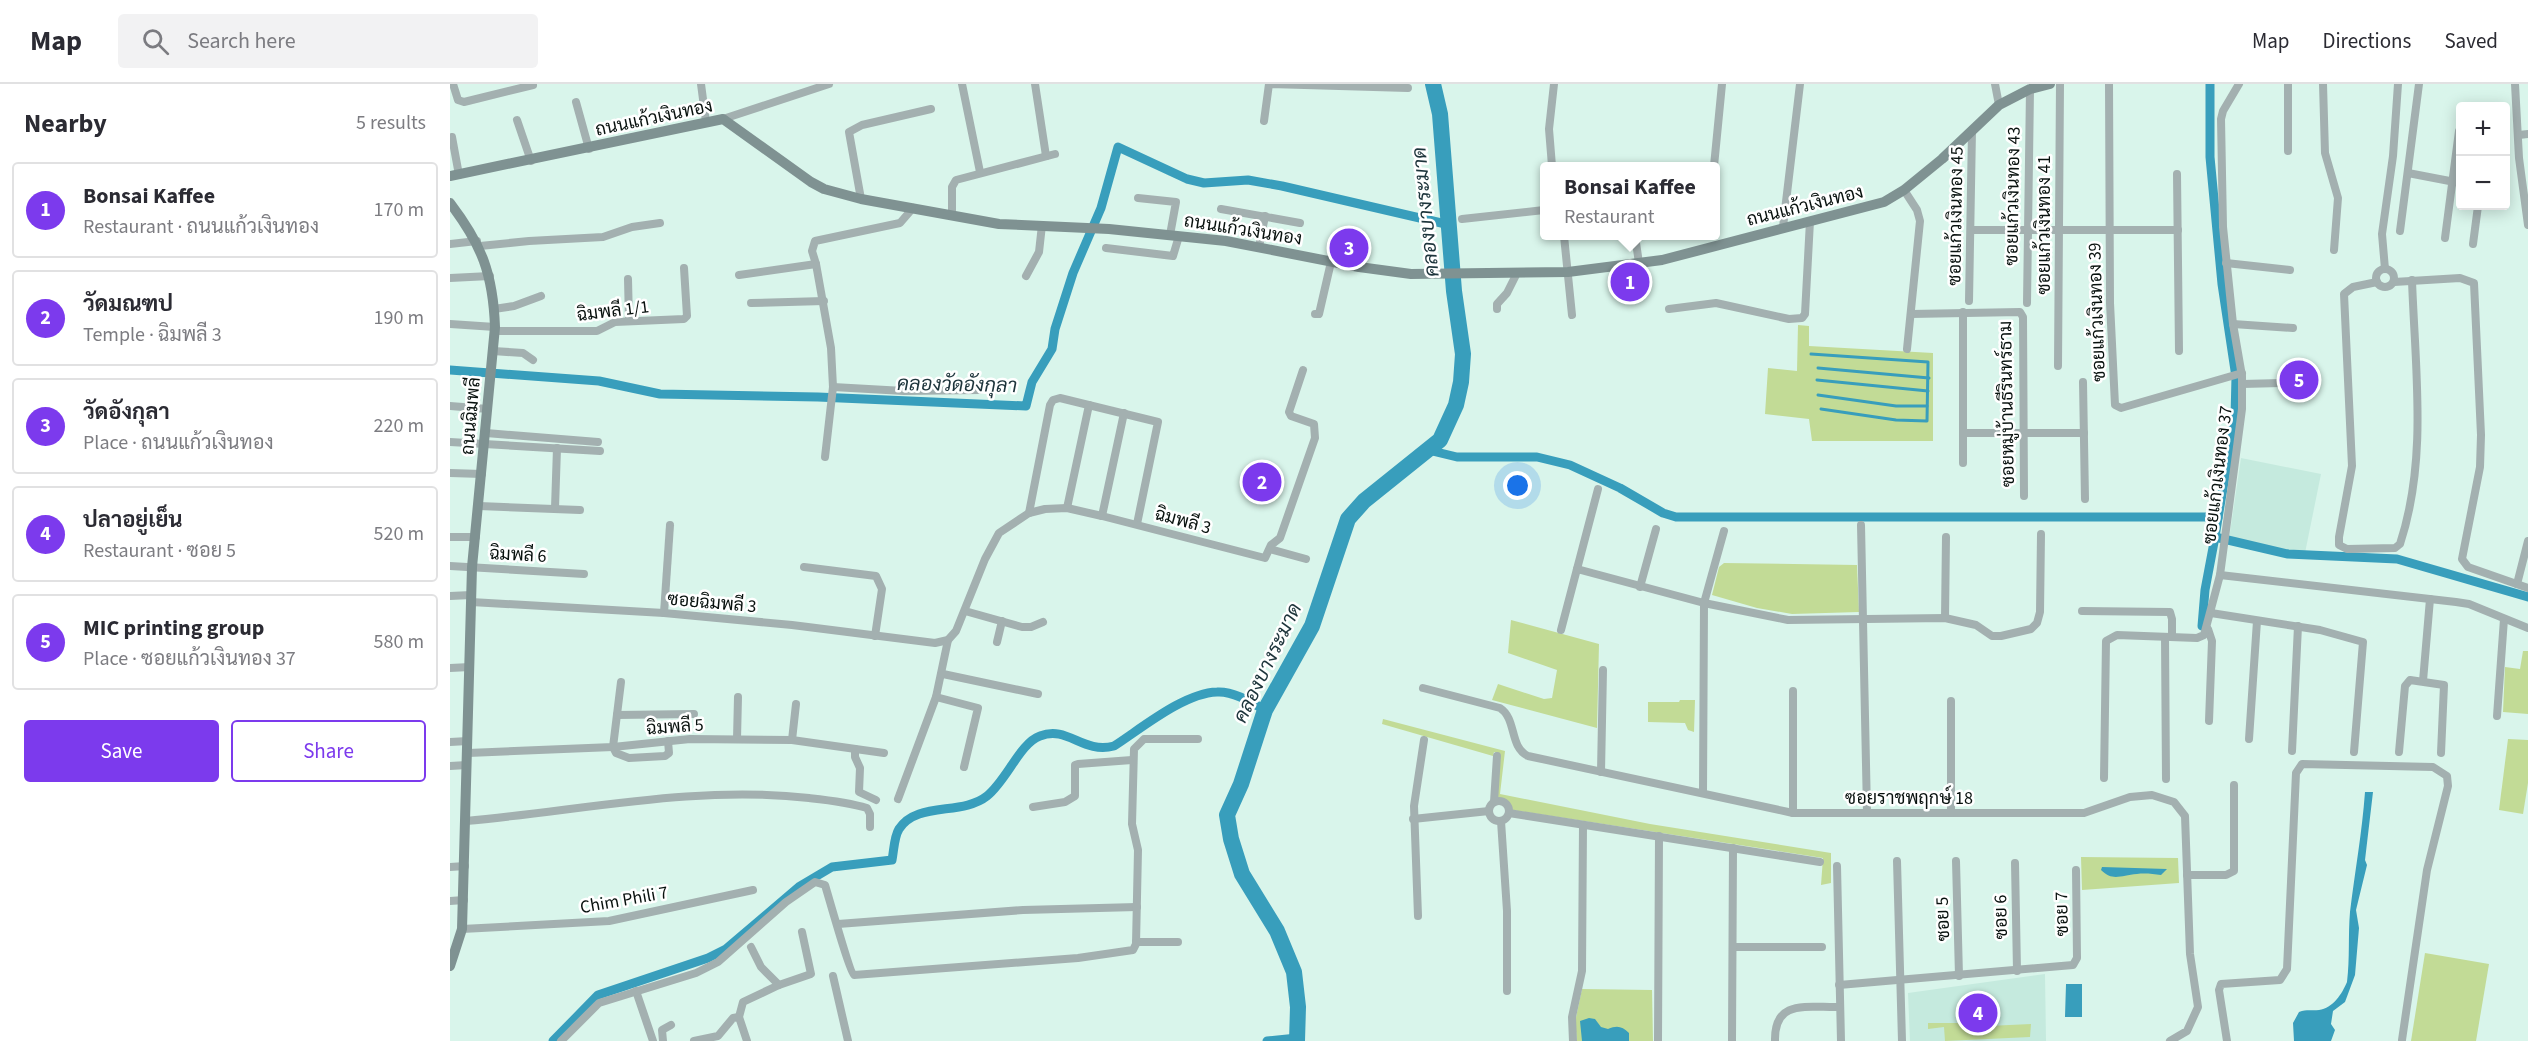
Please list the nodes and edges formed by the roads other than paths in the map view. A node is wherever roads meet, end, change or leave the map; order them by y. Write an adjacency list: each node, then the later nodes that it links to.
1 (453, 84): 19 (street)
2 (700, 84): 28 (street)
3 (829, 84): 25 (street)
4 (962, 84): 38 (street)
5 (1035, 84): 38 (street)
6 (1554, 84): 36 (street)
7 (1722, 84): 37 (street)
8 (1800, 84): 59 (street)
9 (1995, 84): 23 (street)
10 (2050, 84): 21 (street, ถนนแก้วเงินทอง)
11 (2060, 84): 62 (street, ซอยแก้วเงินทอง 41)
12 (2109, 84): 63 (street, ซอยแก้วเงินทอง 39)
13 (2239, 84): 78 (street, ซอยแก้วเงินทอง 37)
14 (2288, 84): 34 (street)
15 (2323, 84): 75 (street)
16 (2398, 84): 81 (street)
17 (2419, 84): 39 (street)
18 (2515, 84): 31 (street)
19 (533, 85)
20 (1408, 88): 27 (street)
21 (2030, 89): 23 (street, ถนนแก้วเงินทอง); 61 (street, ซอยแก้วเงินทอง 43)
22 (576, 102): 33 (street)
23 (1999, 105): 29 (street, ถนนแก้วเงินทอง)
24 (931, 109): 45 (street)
25 (723, 119): 28 (street, ถนนแก้วเงินทอง); 45 (street, ถนนแก้วเงินทอง)
26 (517, 120): 35 (street)
27 (1264, 121)
28 (706, 122): 33 (street, ถนนแก้วเงินทอง)
29 (1972, 130): 43 (street, ถนนแก้วเงินทอง); 60 (street, ซอยแก้วเงินทอง 45)
30 (2528, 134): 31 (street)
31 (2519, 135): 58 (street)
32 (452, 137): 41 (street)
33 (589, 149): 35 (street, ถนนแก้วเงินทอง)
34 (2288, 151)
35 (531, 161): 41 (street, ถนนแก้วเงินทอง)
36 (1552, 162)
37 (1714, 162)
38 (980, 172): 51 (street)
39 (2408, 173): 42 (street); 65 (street)
40 (2177, 174): 64 (street)
41 (454, 176)
42 (2456, 182): 67 (street)
43 (1904, 190): 54 (street, ถนนแก้วเงินทอง); 103 (street)
44 (1138, 198): 66 (street)
45 (861, 199): 47 (street, ถนนแก้วเงินทอง)
46 (450, 202): 71 (street, ถนนฉิมพลี)
47 (913, 208): 51 (street, ถนนแก้วเงินทอง); 79 (street)
48 (1221, 209): 52 (street)
49 (2477, 210): 72 (street)
50 (1540, 211): 53 (street)
51 (952, 214): 57 (street, ถนนแก้วเงินทอง)
52 (1265, 216): 56 (street); 73 (street)
53 (1462, 219)
54 (1810, 221): 59 (street, ถนนแก้วเงินทอง); 100 (street)
55 (660, 223): 71 (street)
56 (1300, 223)
57 (1042, 225): 66 (street, ถนนแก้วเงินทอง); 87 (street)
58 (2528, 225)
59 (1783, 226): 77 (street, ถนนแก้วเงินทอง)
60 (1971, 230): 61 (street); 95 (street, ซอยแก้วเงินทอง 45)
61 (2028, 230): 62 (street); 97 (street, ซอยแก้วเงินทอง 43)
62 (2059, 230): 63 (street); 114 (street, ซอยแก้วเงินทอง 41)
63 (2110, 230): 64 (street); 116 (street, ซอยแก้วเงินทอง 39)
64 (2178, 231): 112 (street)
65 (2400, 231)
66 (1174, 236): 73 (street, ถนนแก้วเงินทอง); 74 (street)
67 (2445, 238)
68 (1564, 240): 83 (street)
69 (1636, 240): 77 (street)
70 (450, 244): 71 (street)
71 (478, 244): 86 (street, ถนนฉิมพลี)
72 (2473, 244)
73 (1259, 247): 76 (street, ถนนแก้วเงินทอง)
74 (1106, 248)
75 (2334, 250)
76 (1331, 262): 84 (street, ถนนแก้วเงินทอง); 102 (street)
77 (1639, 263): 83 (street, ถนนแก้วเงินทอง)
78 (2226, 263): 82 (street); 107 (street, ซอยแก้วเงินทอง 37)
79 (816, 264): 85 (street); 94 (street)
80 (684, 268): 105 (street, ฉิมพลี 1/1)
81 (2385, 268): 91 (street); 92 (street)
82 (2290, 270)
83 (1568, 272): 84 (street, ถนนแก้วเงินทอง); 104 (street)
84 (1517, 273): 99 (street)
85 (739, 275)
86 (490, 276): 88 (street); 98 (street, ถนนฉิมพลี)
87 (1026, 276)
88 (450, 278)
89 (628, 279): 105 (street)
90 (2412, 280): 91 (street); 92 (street); 165 (street)
91 (2377, 282): 92 (street)
92 (2394, 282)
93 (541, 296): 98 (street)
94 (824, 301): 96 (street); 121 (street)
95 (1969, 301)
96 (751, 303)
97 (2027, 303)
98 (494, 309): 109 (street, ถนนฉิมพลี)
99 (1497, 309)
100 (1669, 309)
101 (1963, 312): 103 (street, ซอยหมู่บ้านธีรินทร์ธาม); 126 (street, ซอยหมู่บ้านธีรินทร์ธาม); 128 (street)
102 (1316, 314)
103 (1911, 314): 110 (street)
104 (1572, 315)
105 (629, 321): 109 (street, ฉิมพลี 1/1)
106 (450, 324): 109 (street, ฉิมพลี 1/1)
107 (2233, 324): 108 (street); 116 (street, ซอยแก้วเงินทอง 37)
108 (2292, 328)
109 (495, 329): 111 (street, ถนนฉิมพลี)
110 (1907, 349)
111 (493, 351): 113 (street); 124 (street, ถนนฉิมพลี)
112 (2179, 351)
113 (533, 360)
114 (2058, 366)
115 (1303, 370): 157 (street)
116 (2241, 373): 119 (street, ซอยแก้วเงินทอง 37)
117 (2083, 382): 127 (street)
118 (2281, 383): 119 (street)
119 (2242, 384): 164 (street, ซอยแก้วเงินทอง 37)
120 (979, 390): 121 (street)
121 (832, 394): 134 (street)
122 (1089, 405): 125 (street); 143 (street); 145 (street)
123 (450, 406): 124 (street)
124 (488, 409): 129 (street, ถนนฉิมพลี)
125 (1124, 413): 146 (street); 147 (street)
126 (2024, 433): 127 (street); 128 (street); 139 (street, ซอยหมู่บ้านธีรินทร์ธาม)
127 (2084, 433): 140 (street)
128 (1963, 434): 135 (street)
129 (485, 438): 130 (street); 131 (street); 132 (street); 137 (street, ถนนฉิมพลี)
130 (450, 442)
131 (598, 442)
132 (557, 448): 133 (street); 142 (street)
133 (600, 451)
134 (825, 457)
135 (1963, 463)
136 (450, 473): 137 (street)
137 (482, 474): 141 (street, ถนนฉิมพลี)
138 (1598, 489): 162 (street)
139 (2024, 496)
140 (2085, 499)
141 (479, 506): 142 (street); 154 (street, ถนนฉิมพลี)
142 (555, 508): 144 (street)
143 (1067, 508): 145 (street, ฉิมพลี 3); 146 (street, ฉิมพลี 3)
144 (580, 510)
145 (1029, 513): 172 (street, ฉิมพลี 3)
146 (1102, 516): 147 (street, ฉิมพลี 3)
147 (1137, 524): 157 (street, ฉิมพลี 3)
148 (670, 525): 175 (street)
149 (1861, 525): 177 (street)
150 (1656, 530): 166 (street)
151 (1724, 531): 171 (street)
152 (2041, 534): 176 (street)
153 (450, 537): 154 (street)
154 (476, 537): 160 (street, ถนนฉิมพลี)
155 (1946, 537): 176 (street)
156 (2528, 541): 165 (street)
157 (1270, 549): 158 (street)
158 (1306, 559)
159 (450, 566): 160 (street, ฉิมพลี 6)
160 (472, 567): 163 (street, ฉิมพลี 6); 169 (street, ถนนฉิมพลี)
161 (804, 567): 186 (street)
162 (1577, 569): 166 (street); 185 (street)
163 (584, 574)
164 (2220, 575): 170 (street); 174 (street, ซอยแก้วเงินทอง 37)
165 (2517, 584): 167 (street)
166 (1640, 587): 171 (street)
167 (2528, 588)
168 (450, 596): 169 (street, ซอยฉิมพลี 3)
169 (471, 598): 175 (street, ซอยฉิมพลี 3); 190 (street, ถนนฉิมพลี)
170 (2430, 599): 178 (street); 194 (street)
171 (1704, 603): 177 (street); 232 (street)
172 (965, 611): 179 (street); 188 (street, ฉิมพลี 3)
173 (2082, 611): 187 (street)
174 (2211, 613): 180 (street); 184 (street, ซอยแก้วเงินทอง 37)
175 (664, 614): 186 (street, ซอยฉิมพลี 3)
176 (1945, 618): 177 (street)
177 (1864, 619): 238 (street)
178 (2505, 619): 183 (street); 205 (street)
179 (1002, 621): 181 (street); 189 (street)
180 (2257, 621): 182 (street); 209 (street)
181 (1043, 622)
182 (2298, 626): 217 (street); 218 (street)
183 (2528, 628)
184 (2208, 629): 187 (street); 206 (street, ซอยแก้วเงินทอง 37)
185 (1562, 630)
186 (875, 636): 188 (street, ซอยฉิมพลี 3)
187 (2168, 637): 229 (street); 230 (street)
188 (948, 640): 193 (street)
189 (997, 642)
190 (470, 667): 191 (street); 212 (street, ถนนฉิมพลี)
191 (450, 668)
192 (1603, 670): 228 (street)
193 (943, 674): 198 (street); 200 (street)
194 (2423, 681): 219 (street); 222 (street)
195 (621, 682): 204 (street)
196 (1423, 688): 228 (street, ซอยราชพฤกษ์ 18)
197 (1793, 691): 240 (street)
198 (1038, 694)
199 (738, 697): 207 (street)
200 (936, 697): 227 (street); 233 (street)
201 (1951, 701): 241 (street)
202 (796, 704): 210 (street)
203 (694, 714): 204 (street)
204 (617, 715): 215 (street)
205 (2497, 716)
206 (2209, 721)
207 (737, 739): 210 (street, ฉิมพลี 5); 213 (street, ฉิมพลี 5)
208 (1198, 739): 224 (street)
209 (2249, 739)
210 (792, 740): 216 (street, ฉิมพลี 5)
211 (1424, 740): 242 (street)
212 (468, 741): 214 (street); 220 (street, ถนนฉิมพลี)
213 (668, 741): 215 (street, ฉิมพลี 5); 215 (street)
214 (450, 742)
215 (613, 747): 220 (street, ฉิมพลี 5)
216 (855, 748): 221 (street, ฉิมพลี 5); 234 (street)
217 (2292, 751)
218 (2354, 752)
219 (2399, 752)
220 (468, 753): 225 (street, ถนนฉิมพลี)
221 (884, 753)
222 (2441, 753)
223 (1497, 756): 235 (street)
224 (1132, 760): 236 (street); 261 (street)
225 (467, 765): 226 (street); 243 (street, ถนนฉิมพลี)
226 (450, 766)
227 (964, 766)
228 (1601, 772): 232 (street, ซอยราชพฤกษ์ 18)
229 (2104, 778)
230 (2166, 779)
231 (2234, 785): 257 (street)
232 (1703, 793): 240 (street, ซอยราชพฤกษ์ 18)
233 (898, 799)
234 (876, 800)
235 (1494, 802): 237 (street); 239 (street)
236 (1033, 807)
237 (1489, 811): 242 (street); 244 (street)
238 (1867, 812): 240 (street, ซอยราชพฤกษ์ 18); 241 (street, ซอยราชพฤกษ์ 18)
239 (1509, 813): 244 (street); 245 (street)
240 (1793, 813)
241 (1951, 813): 257 (street, ซอยราชพฤกษ์ 18)
242 (1413, 819): 262 (street)
243 (466, 821): 246 (street); 253 (street, ถนนฉิมพลี)
244 (1501, 821): 278 (street)
245 (1583, 825): 247 (street); 289 (street)
246 (870, 826)
247 (1659, 836): 248 (street); 290 (street)
248 (1733, 848): 251 (street); 269 (street)
249 (1897, 861): 275 (street)
250 (1956, 861): 274 (street, ซอย 5)
251 (1820, 862)
252 (2016, 863): 272 (street, ซอย 6)
253 (465, 866): 255 (street); 259 (street, ถนนฉิมพลี)
254 (1837, 866): 277 (street)
255 (450, 867)
256 (2076, 870): 272 (street, ซอย 7)
257 (2187, 875): 295 (street, ซอยราชพฤกษ์ 18)
258 (753, 890): 264 (street, Chim Phili 7)
259 (464, 900): 260 (street); 264 (street, ถนนฉิมพลี)
260 (450, 901)
261 (1137, 907): 263 (street); 266 (street)
262 (1418, 916)
263 (838, 924): 266 (street); 279 (street)
264 (462, 929): 271 (street, ถนนฉิมพลี)
265 (802, 932): 276 (street)
266 (1136, 942): 267 (street)
267 (1178, 942)
268 (751, 947): 276 (street)
269 (1732, 947): 270 (street); 291 (street)
270 (1822, 947)
271 (450, 966)
272 (2017, 971): 274 (street)
273 (833, 976): 288 (street)
274 (1959, 976): 275 (street)
275 (1900, 980): 277 (street); 294 (street)
276 (778, 985): 281 (street)
277 (1839, 985): 280 (street)
278 (1507, 991)
279 (636, 992): 283 (street); 284 (street)
280 (1840, 1007): 292 (street); 293 (street)
281 (739, 1017): 286 (street); 287 (street)
282 (671, 1025): 285 (street)
283 (561, 1041)
284 (653, 1041)
285 (663, 1041)
286 (694, 1041)
287 (747, 1041)
288 (848, 1041)
289 (1573, 1041)
290 (1658, 1041)
291 (1732, 1041)
292 (1775, 1041)
293 (1841, 1041)
294 (1902, 1041)
295 (2170, 1041)
296 (2228, 1041): 297 (street)
297 (2400, 1041)

